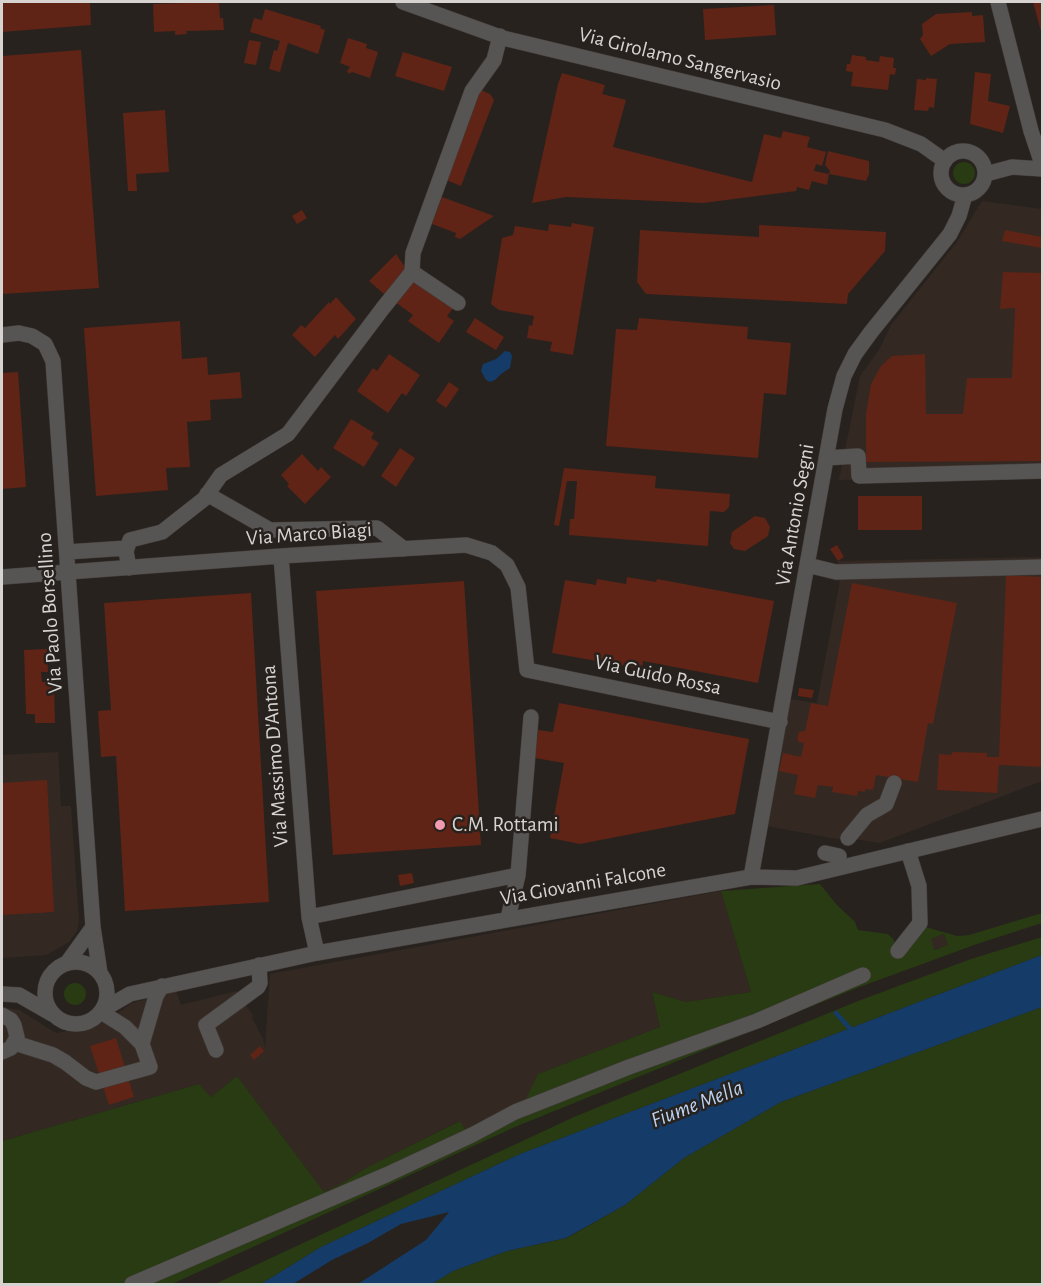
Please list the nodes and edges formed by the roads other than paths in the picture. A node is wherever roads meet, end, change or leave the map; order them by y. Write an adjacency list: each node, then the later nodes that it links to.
1 (403, 2): 3 (street, Via Girolamo Sangervasio)
2 (998, 2): 4 (street)
3 (500, 36): 5 (street, Via Girolamo Sangervasio); 11 (street)
4 (1030, 131): 6 (street); 7 (street)
5 (945, 160): 9 (street); 10 (street)
6 (1042, 164)
7 (1023, 167): 8 (street); 9 (street)
8 (1042, 170)
9 (986, 174): 10 (street)
10 (964, 195): 14 (street, Via Antonio Segni)
11 (412, 272): 12 (street); 16 (street)
12 (458, 303)
13 (2, 335): 19 (street, Via Paolo Borsellino)
14 (826, 458): 15 (street); 21 (street, Via Antonio Segni)
15 (1042, 471)
16 (207, 494): 17 (street); 18 (street)
17 (127, 548): 19 (street); 23 (street)
18 (404, 549): 20 (street, Via Marco Biagi); 26 (street, Via Marco Biagi)
19 (67, 552): 24 (street, Via Paolo Borsellino)
20 (281, 556): 23 (street, Via Marco Biagi); 35 (street, Via Massimo D'Antona)
21 (807, 565): 22 (street); 28 (street, Via Antonio Segni)
22 (1042, 567)
23 (129, 568): 24 (street, Via Marco Biagi)
24 (68, 572): 25 (street, Via Marco Biagi); 37 (street, Via Paolo Borsellino)
25 (2, 577)
26 (527, 670): 28 (street, Via Guido Rossa)
27 (531, 717): 33 (street)
28 (780, 722): 34 (street, Via Antonio Segni)
29 (894, 783): 31 (street)
30 (1042, 819): 32 (street, Via Giovanni Falcone)
31 (848, 838)
32 (908, 850): 34 (street, Via Giovanni Falcone); 38 (street)
33 (518, 874): 35 (street); 36 (street)
34 (751, 877): 36 (street, Via Giovanni Falcone)
35 (309, 917): 39 (street, Via Massimo D'Antona)
36 (508, 918): 39 (street, Via Giovanni Falcone)
37 (93, 927): 40 (street); 43 (street, Via Paolo Borsellino)
38 (898, 951)
39 (317, 952): 41 (street, Via Giovanni Falcone)
40 (67, 963): 43 (street); 44 (street)
41 (259, 965): 45 (street, Via Giovanni Falcone); 54 (street)
42 (863, 975): 56 (street)
43 (103, 978): 47 (street); 49 (street)
44 (48, 979): 48 (street); 50 (street)
45 (162, 986): 47 (street, Via Giovanni Falcone); 53 (street)
46 (2, 994): 48 (street, Via Giovanni Falcone)
47 (130, 994): 49 (street, Via Giovanni Falcone)
48 (18, 995): 50 (street, Via Giovanni Falcone)
49 (102, 1011): 50 (street, Via Giovanni Falcone); 53 (street)
50 (52, 1014)
51 (2, 1015): 52 (street)
52 (15, 1043): 53 (street); 55 (street)
53 (142, 1044)
54 (216, 1050)
55 (2, 1052)
56 (132, 1284)

